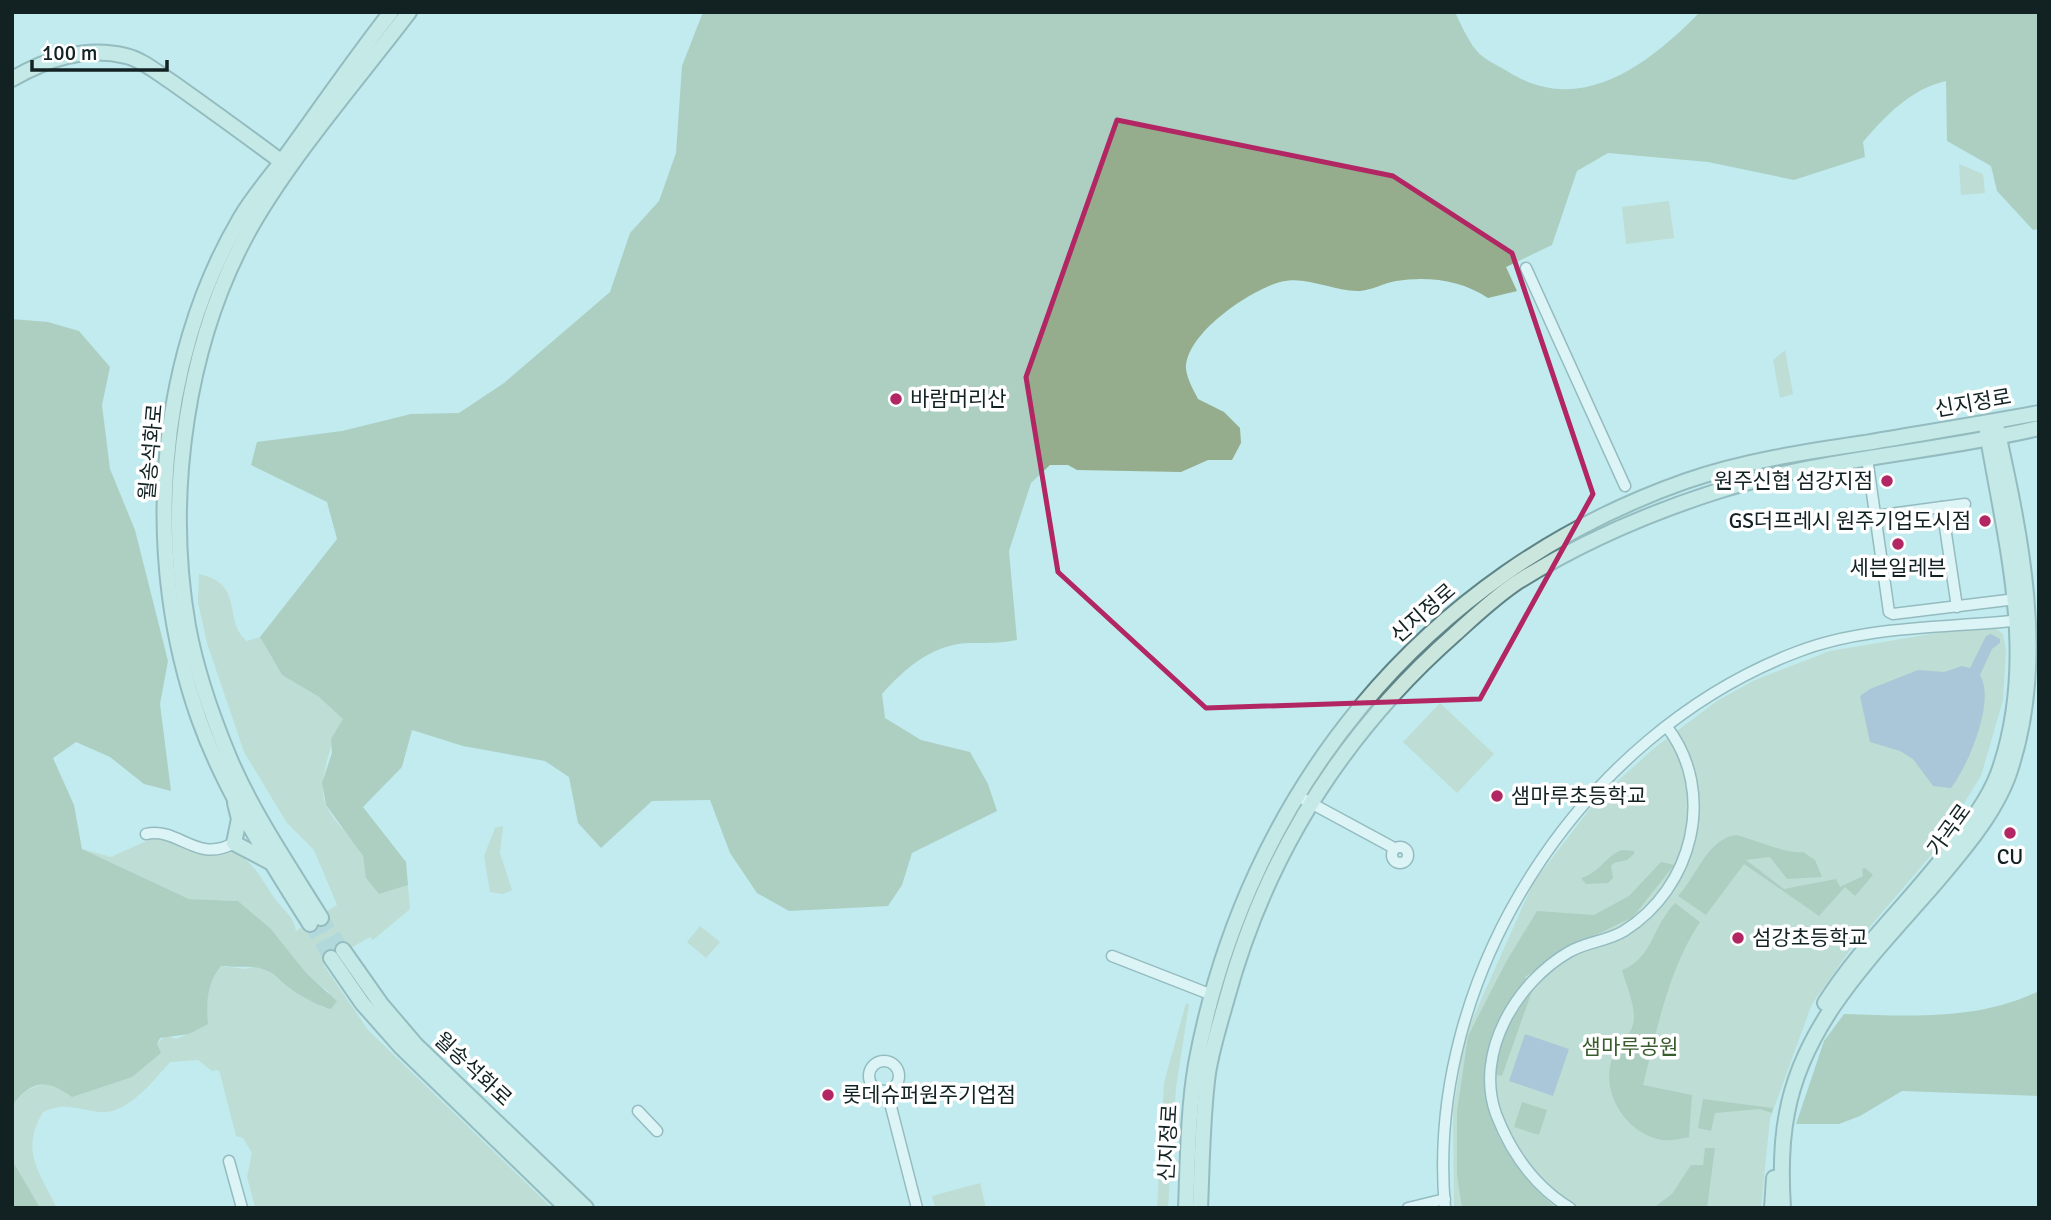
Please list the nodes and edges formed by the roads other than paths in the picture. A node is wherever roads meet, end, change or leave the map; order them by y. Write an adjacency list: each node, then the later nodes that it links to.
1 (391, 12): 4 (street, 월송석화로)
2 (409, 12): 4 (street, 월송석화로)
3 (12, 79): 4 (street)
4 (286, 166): 19 (street, 월송석화로); 22 (street, 월송석화로)
5 (1526, 268): 11 (street)
6 (2039, 412): 7 (street, 신지정로)
7 (1990, 422): 9 (street, 가곡로); 20 (street, 신지정로)
8 (2039, 428): 9 (street, 신지정로)
9 (1994, 438): 10 (street, 신지정로); 15 (street, 가곡로)
10 (1867, 458): 14 (street); 21 (street, 신지정로)
11 (1625, 486)
12 (1965, 504): 13 (street)
13 (1942, 507): 14 (street); 16 (street)
14 (1875, 516): 16 (street)
15 (2022, 599): 16 (street); 29 (street, 가곡로)
16 (1956, 607)
17 (2011, 621): 18 (street)
18 (1667, 727): 39 (street); 46 (street)
19 (230, 786): 22 (street, 월송석화로); 24 (street)
20 (1296, 795): 21 (street); 30 (street, 신지정로)
21 (1310, 804): 25 (street); 31 (street, 신지정로)
22 (259, 828): 24 (street); 26 (street, 월송석화로); 26 (street, 월송석화로)
23 (146, 834): 24 (street)
24 (234, 843): 26 (street)
25 (1394, 848)
26 (273, 864)
27 (337, 954): 38 (street, 월송석화로)
28 (1112, 956): 30 (street)
29 (1858, 965): 47 (street, 가곡로); 48 (street, 가곡로)
30 (1212, 995): 31 (street); 43 (street, 신지정로)
31 (1227, 1000): 44 (street, 신지정로)
32 (894, 1087): 33 (street); 33 (street); 34 (street)
33 (880, 1090): 34 (street)
34 (890, 1102): 42 (street)
35 (638, 1111): 36 (street)
36 (657, 1131)
37 (229, 1161): 40 (street)
38 (563, 1197): 41 (street, 월송석화로)
39 (1445, 1203): 45 (street)
40 (242, 1208)
41 (586, 1208)
42 (918, 1208)
43 (1186, 1208)
44 (1200, 1208)
45 (1408, 1208)
46 (1570, 1208)
47 (1772, 1208)
48 (1783, 1208)

